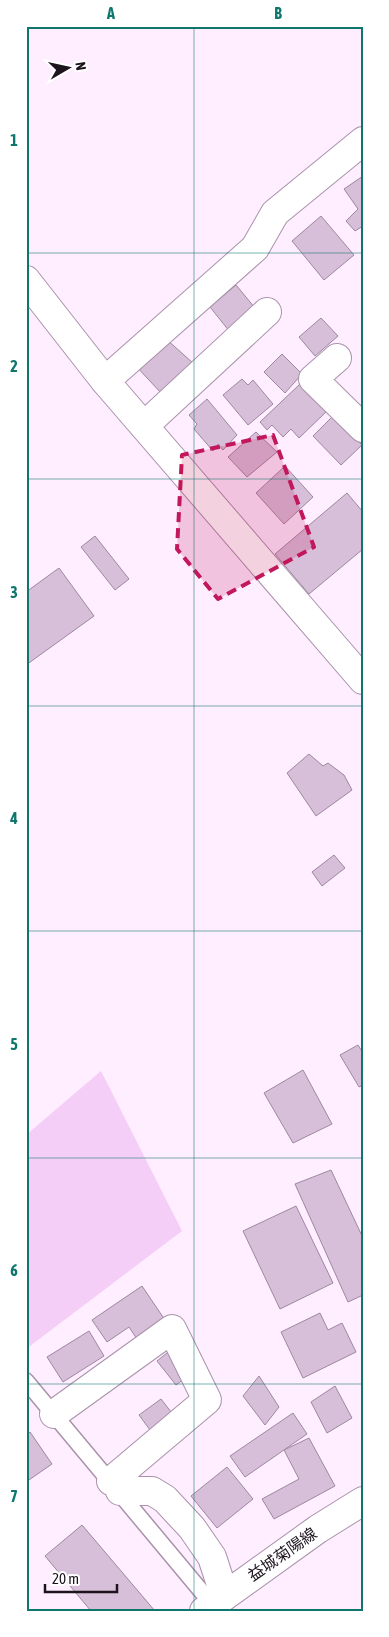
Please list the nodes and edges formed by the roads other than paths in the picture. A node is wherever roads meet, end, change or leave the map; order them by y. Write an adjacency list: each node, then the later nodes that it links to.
1 (363, 141): 5 (street)
2 (26, 280): 5 (street)
3 (267, 312): 6 (street)
4 (337, 358): 7 (street)
5 (105, 381): 6 (street)
6 (144, 426): 8 (street)
7 (363, 428)
8 (363, 680)
9 (26, 1381): 10 (lane)
10 (54, 1414): 11 (lane); 11 (street)
11 (115, 1486): 13 (street)
12 (363, 1501): 13 (street, 益城菊陽線)
13 (213, 1603)

